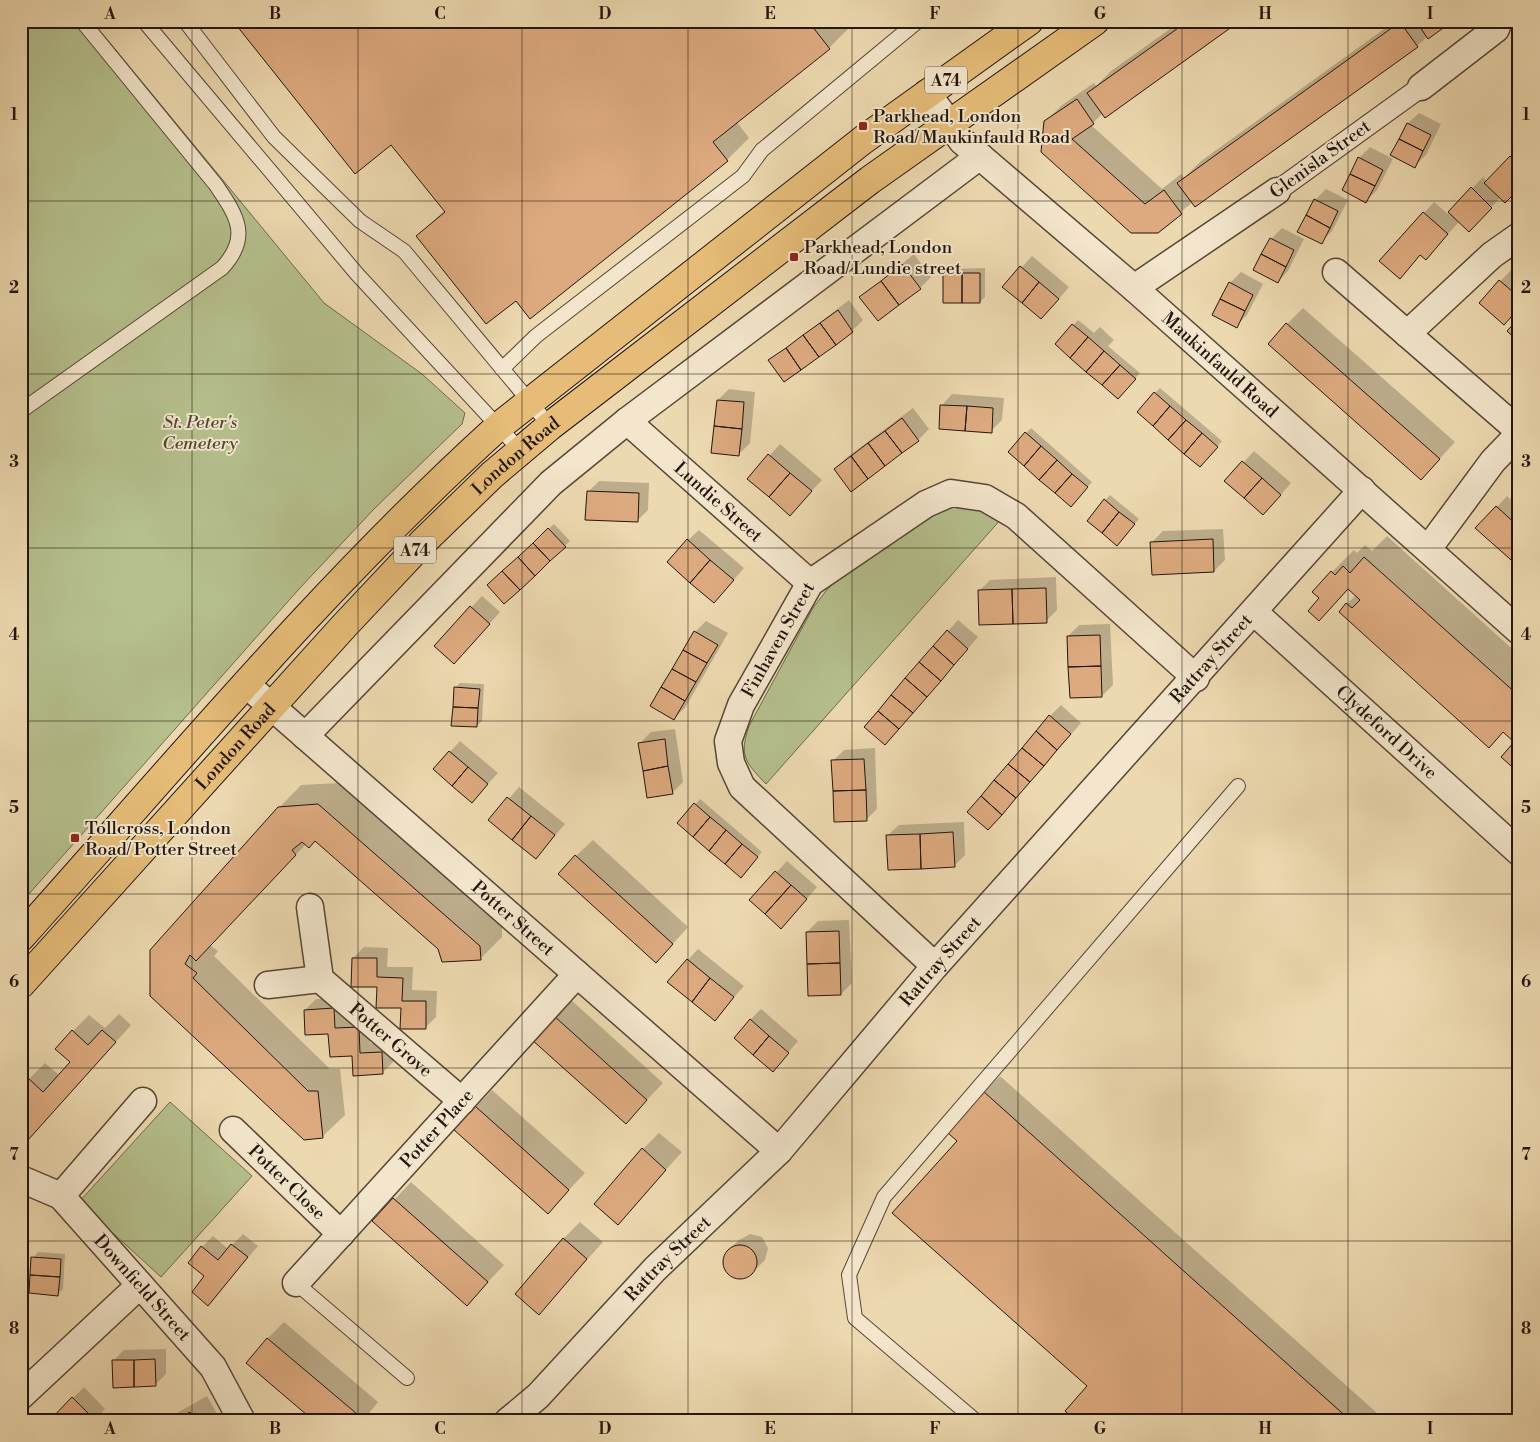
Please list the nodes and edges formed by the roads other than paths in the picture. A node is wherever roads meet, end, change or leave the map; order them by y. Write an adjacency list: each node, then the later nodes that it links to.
1 (82, 21): 19 (lane)
2 (144, 21): 21 (lane)
3 (185, 21): 17 (lane)
4 (918, 21): 17 (lane)
5 (1029, 21): 9 (main road, London Road / A74)
6 (1095, 21): 10 (main road, London Road / A74)
7 (1499, 21): 8 (street, Glenisla Street)
8 (1421, 87): 12 (street, Glenisla Street)
9 (927, 94): 10 (street, Maukinfauld Road); 18 (main road, London Road / A74)
10 (949, 124): 11 (street, Maukinfauld Road); 22 (main road, London Road / A74)
11 (980, 156): 15 (street, Maukinfauld Road); 20 (street)
12 (1277, 191): 15 (street, Glenisla Street)
13 (1519, 236): 16 (street)
14 (1336, 272): 16 (street)
15 (1134, 288): 25 (street, Maukinfauld Road)
16 (1407, 334): 23 (street)
17 (502, 369): 18 (lane)
18 (529, 400): 21 (main road, London Road / A74); 22 (lane)
19 (21, 411)
20 (627, 421): 27 (street, Lundie Street); 33 (street)
21 (498, 426): 24 (lane); 31 (main road, London Road / A74)
22 (550, 426): 24 (main road, London Road / A74)
23 (1519, 432): 26 (street)
24 (520, 450): 32 (main road, London Road / A74)
25 (1362, 490): 26 (street, Maukinfauld Road); 28 (street, Rattray Street)
26 (1428, 550): 29 (street, Maukinfauld Road)
27 (810, 583): 30 (street, Finhaven Street); 38 (street, Finhaven Street)
28 (1254, 612): 30 (street, Rattray Street); 35 (street, Clydeford Drive)
29 (1519, 631)
30 (1196, 678): 38 (street, Rattray Street)
31 (247, 685): 32 (street, Potter Street); 37 (main road, London Road / A74)
32 (270, 706): 33 (street, Potter Street); 41 (main road, London Road / A74)
33 (305, 736): 39 (street, Potter Street)
34 (1238, 786): 56 (lane)
35 (1519, 852)
36 (310, 907): 40 (street)
37 (21, 937)
38 (935, 966): 46 (street, Rattray Street)
39 (577, 974): 44 (street, Potter Place); 46 (street, Potter Street)
40 (320, 979): 42 (street); 44 (street, Potter Grove)
41 (21, 984)
42 (268, 985)
43 (143, 1101): 48 (street)
44 (462, 1101): 49 (street, Potter Place)
45 (233, 1130): 49 (street, Potter Close)
46 (779, 1151): 55 (street, Rattray Street)
47 (21, 1178): 48 (street, Downfield Street)
48 (61, 1196): 51 (street, Downfield Street)
49 (341, 1234): 50 (street, Potter Place)
50 (296, 1283): 52 (lane)
51 (140, 1284): 53 (street); 54 (street, Downfield Street)
52 (407, 1378)
53 (21, 1396)
54 (242, 1421)
55 (508, 1421)
56 (976, 1421)

